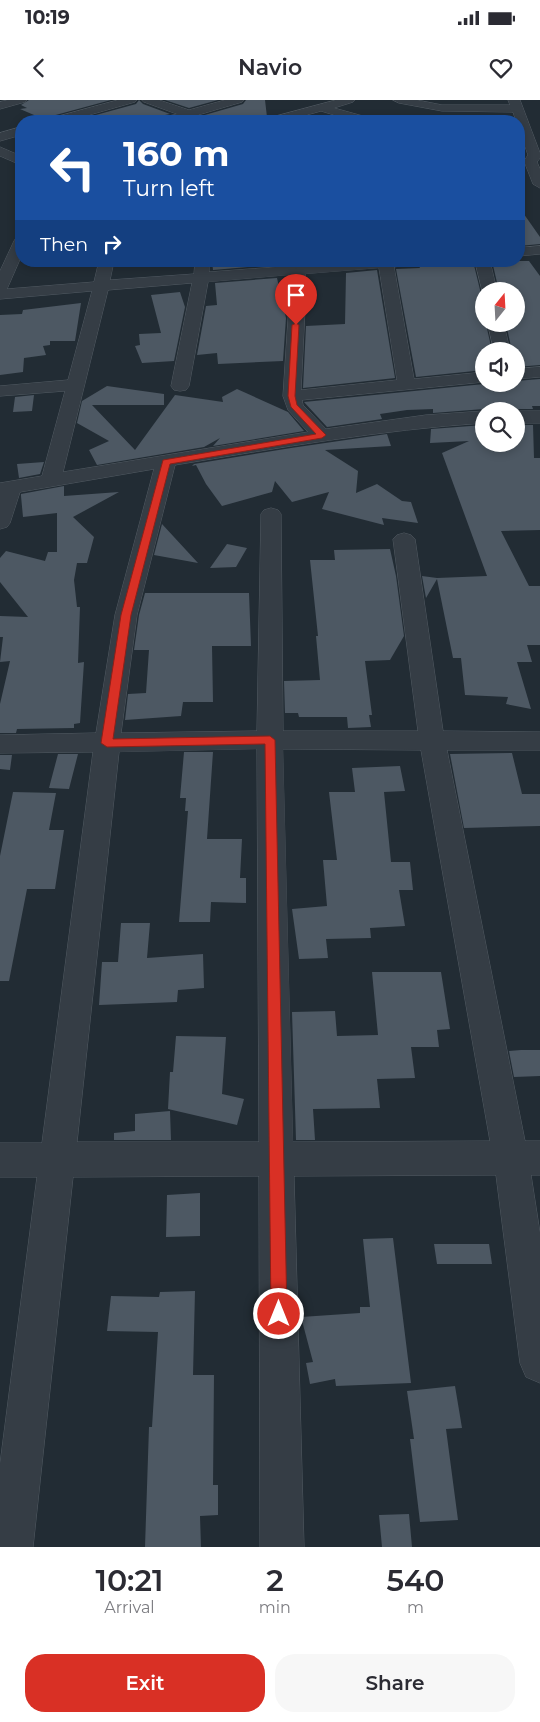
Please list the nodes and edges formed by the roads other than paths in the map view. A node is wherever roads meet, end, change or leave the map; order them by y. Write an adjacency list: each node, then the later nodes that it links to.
1 (21, 100): 8 (street)
2 (131, 100): 12 (street)
3 (148, 100): 11 (street)
4 (238, 100): 11 (street)
5 (349, 100): 9 (street)
6 (399, 100): 10 (street)
7 (515, 105): 10 (street)
8 (0, 106)
9 (322, 108): 15 (street); 16 (street)
10 (442, 108): 17 (street)
11 (188, 114): 13 (street); 14 (street)
12 (77, 115)
13 (185, 115)
14 (191, 115)
15 (296, 115)
16 (346, 115)
17 (443, 115)
18 (525, 130): 23 (street)
19 (15, 133): 20 (street)
20 (0, 137)
21 (0, 151): 22 (street)
22 (15, 159)
23 (529, 161): 26 (street)
24 (15, 164): 25 (street)
25 (7, 167)
26 (540, 184)
27 (540, 250): 28 (street)
28 (525, 251)
29 (15, 254): 38 (street)
30 (105, 267): 37 (street)
31 (248, 267): 35 (street)
32 (296, 267): 47 (street)
33 (386, 267): 43 (street)
34 (483, 267): 36 (street)
35 (201, 269): 37 (street); 45 (street)
36 (487, 282)
37 (100, 287): 39 (street); 44 (street)
38 (0, 288)
39 (0, 294)
40 (540, 372): 41 (street)
41 (525, 373)
42 (475, 378): 43 (street)
43 (406, 384): 47 (street)
44 (76, 385): 46 (street); 53 (street)
45 (180, 386)
46 (0, 391)
47 (292, 396): 51 (street)
48 (525, 417): 49 (street)
49 (540, 417)
50 (475, 418): 51 (street)
51 (322, 435): 52 (street)
52 (166, 462): 53 (street); 61 (street)
53 (51, 481): 54 (street)
54 (5, 488): 56 (street)
55 (271, 514): 58 (street)
56 (0, 522)
57 (404, 539): 59 (street)
58 (270, 740): 59 (street); 61 (street); 63 (street)
59 (432, 741): 60 (street); 64 (street)
60 (540, 741)
61 (107, 743): 62 (street); 65 (street)
62 (0, 744)
63 (277, 1158): 64 (street); 65 (street); 69 (street)
64 (525, 1158): 67 (street)
65 (56, 1159): 66 (street); 68 (street)
66 (0, 1160)
67 (540, 1362)
68 (11, 1547)
69 (282, 1547)

